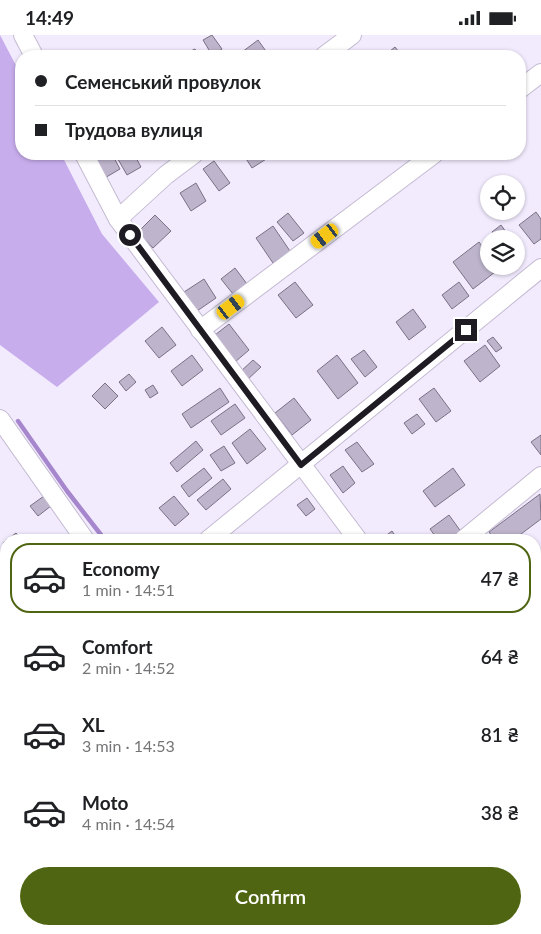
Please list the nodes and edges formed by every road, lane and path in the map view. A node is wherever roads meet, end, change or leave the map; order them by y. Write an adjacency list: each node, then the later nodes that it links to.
1 (23, 35): 3 (street)
2 (352, 35): 4 (street)
3 (31, 50)
4 (332, 50)
5 (541, 73): 6 (street)
6 (526, 84)
7 (87, 160): 10 (street)
8 (186, 160): 10 (street)
9 (426, 160): 12 (street)
10 (118, 219): 12 (street)
11 (541, 268): 14 (street)
12 (200, 330): 14 (street)
13 (3, 427): 16 (street)
14 (301, 465): 17 (street); 18 (street)
15 (541, 475): 19 (street)
16 (81, 534)
17 (215, 534)
18 (353, 534)
19 (470, 534)

